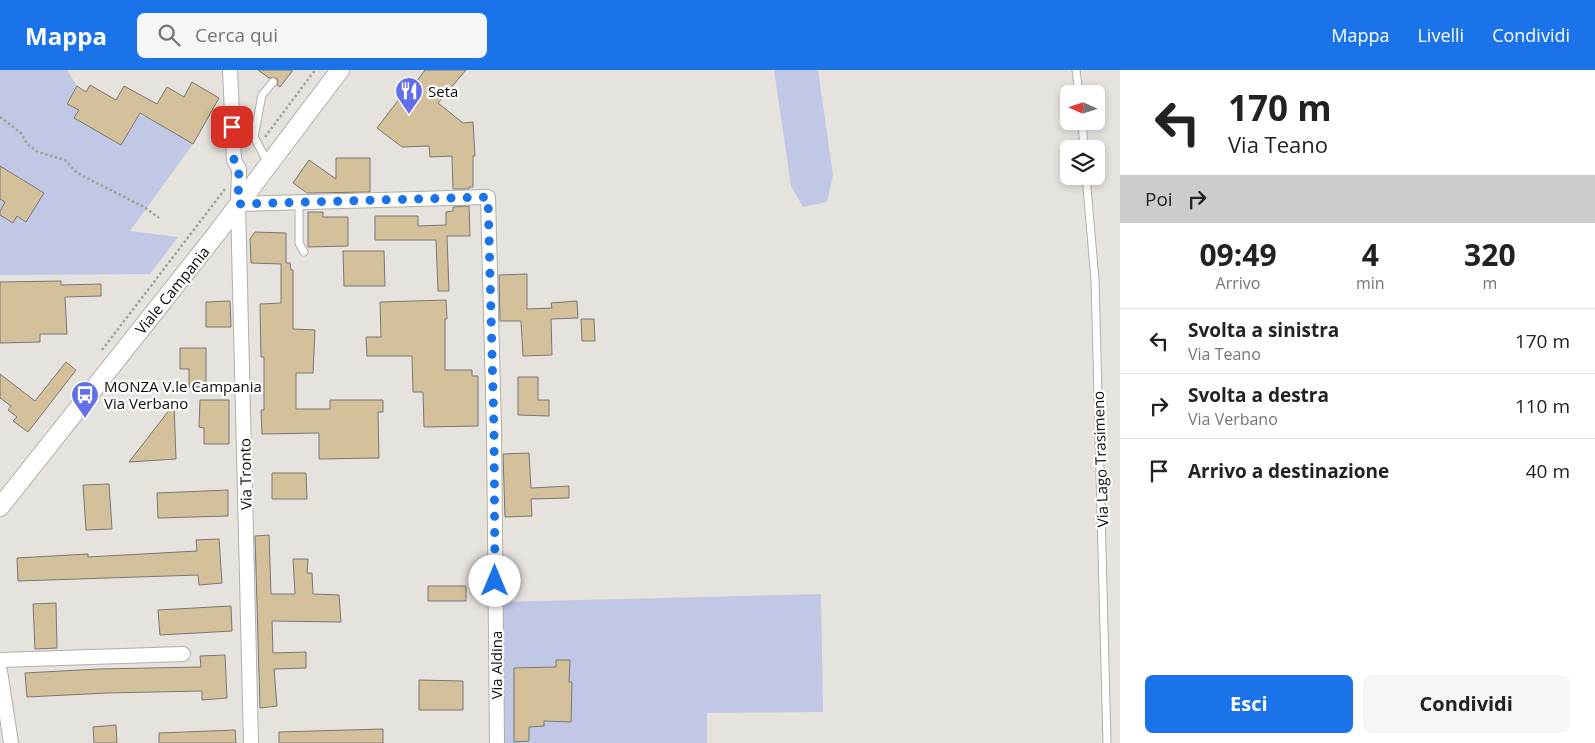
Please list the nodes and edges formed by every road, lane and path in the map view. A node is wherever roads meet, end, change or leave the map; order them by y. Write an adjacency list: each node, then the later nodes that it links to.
1 (230, 70): 10 (street, Via Tronto)
2 (340, 70): 7 (street, Viale Campania)
3 (1076, 70): 5 (lane)
4 (274, 82): 7 (lane)
5 (1078, 85)
6 (0, 117): 11 (path)
7 (268, 164): 10 (street, Viale Campania)
8 (1087, 185): 22 (lane, Via Lago Trasimeno)
9 (299, 202): 10 (street); 12 (lane); 21 (street, Via Aldina)
10 (238, 204): 13 (street, Viale Campania); 20 (street, Via Tronto)
11 (159, 218)
12 (304, 252)
13 (2, 500)
14 (183, 654): 15 (street)
15 (0, 660)
16 (0, 671): 18 (street)
17 (0, 697): 18 (street)
18 (7, 711): 19 (street)
19 (11, 743)
20 (251, 743)
21 (496, 743)
22 (1107, 743)

